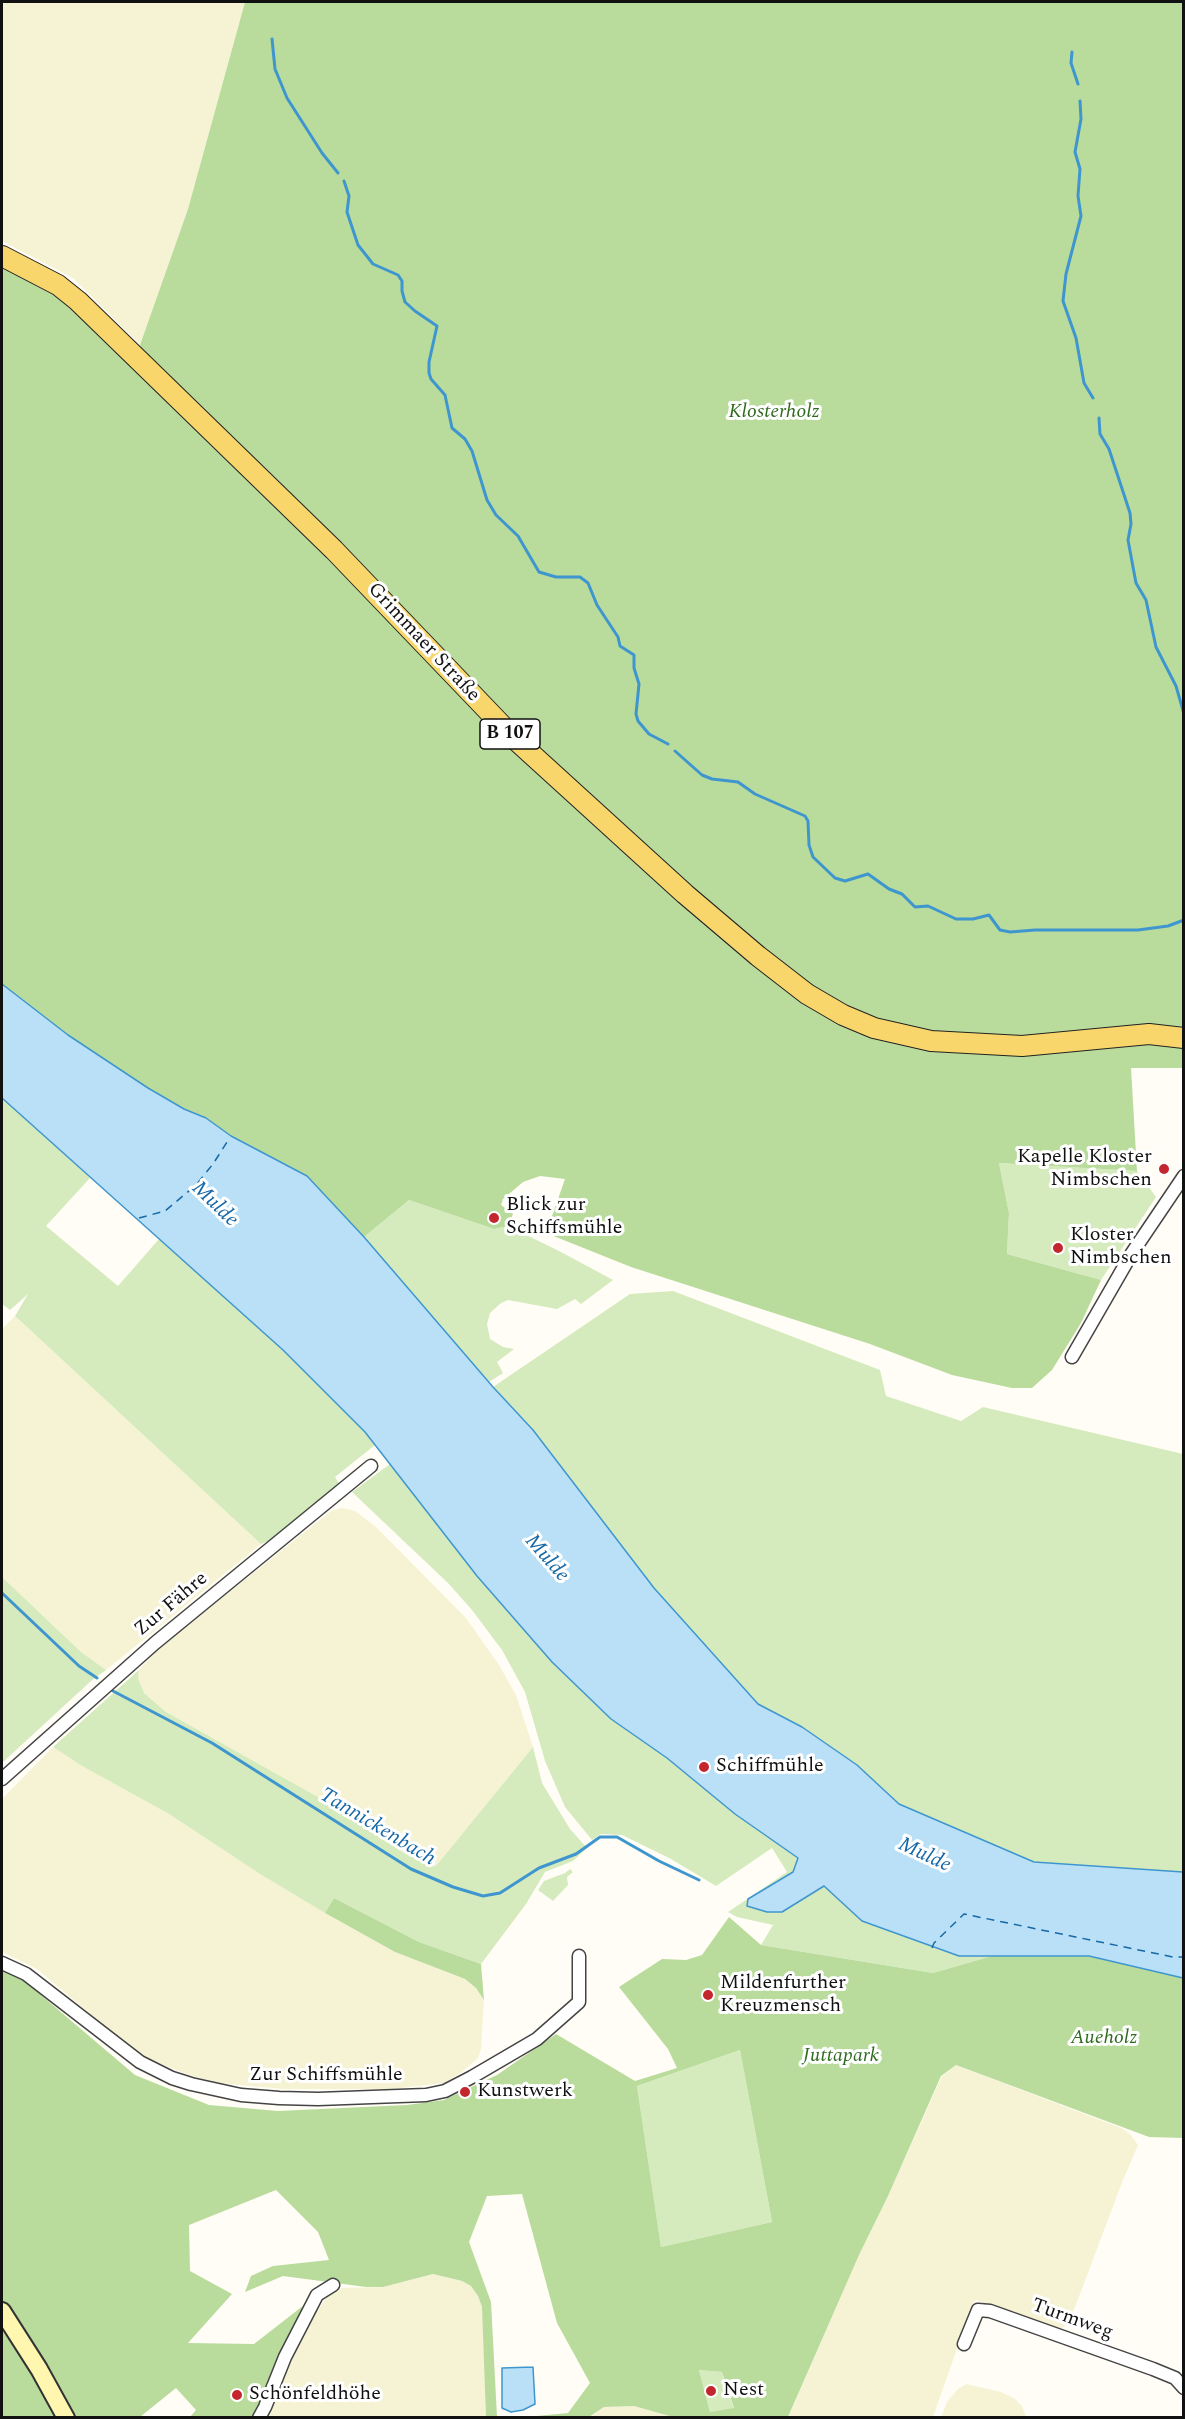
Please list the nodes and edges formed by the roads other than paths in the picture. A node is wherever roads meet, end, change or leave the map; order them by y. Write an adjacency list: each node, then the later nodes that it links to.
1 (2, 256): 2 (main road, Grimmaer Straße / B 107)
2 (1184, 1038)
3 (1184, 1176): 4 (street)
4 (1072, 1357)
5 (371, 1466): 6 (street, Zur Fähre)
6 (2, 1779)
7 (579, 1956): 8 (street, Zur Schiffsmühle)
8 (2, 1963)
9 (333, 2285): 14 (street)
10 (2, 2311): 13 (street)
11 (964, 2344): 12 (street, Turmweg)
12 (1184, 2388)
13 (66, 2418)
14 (259, 2418)

